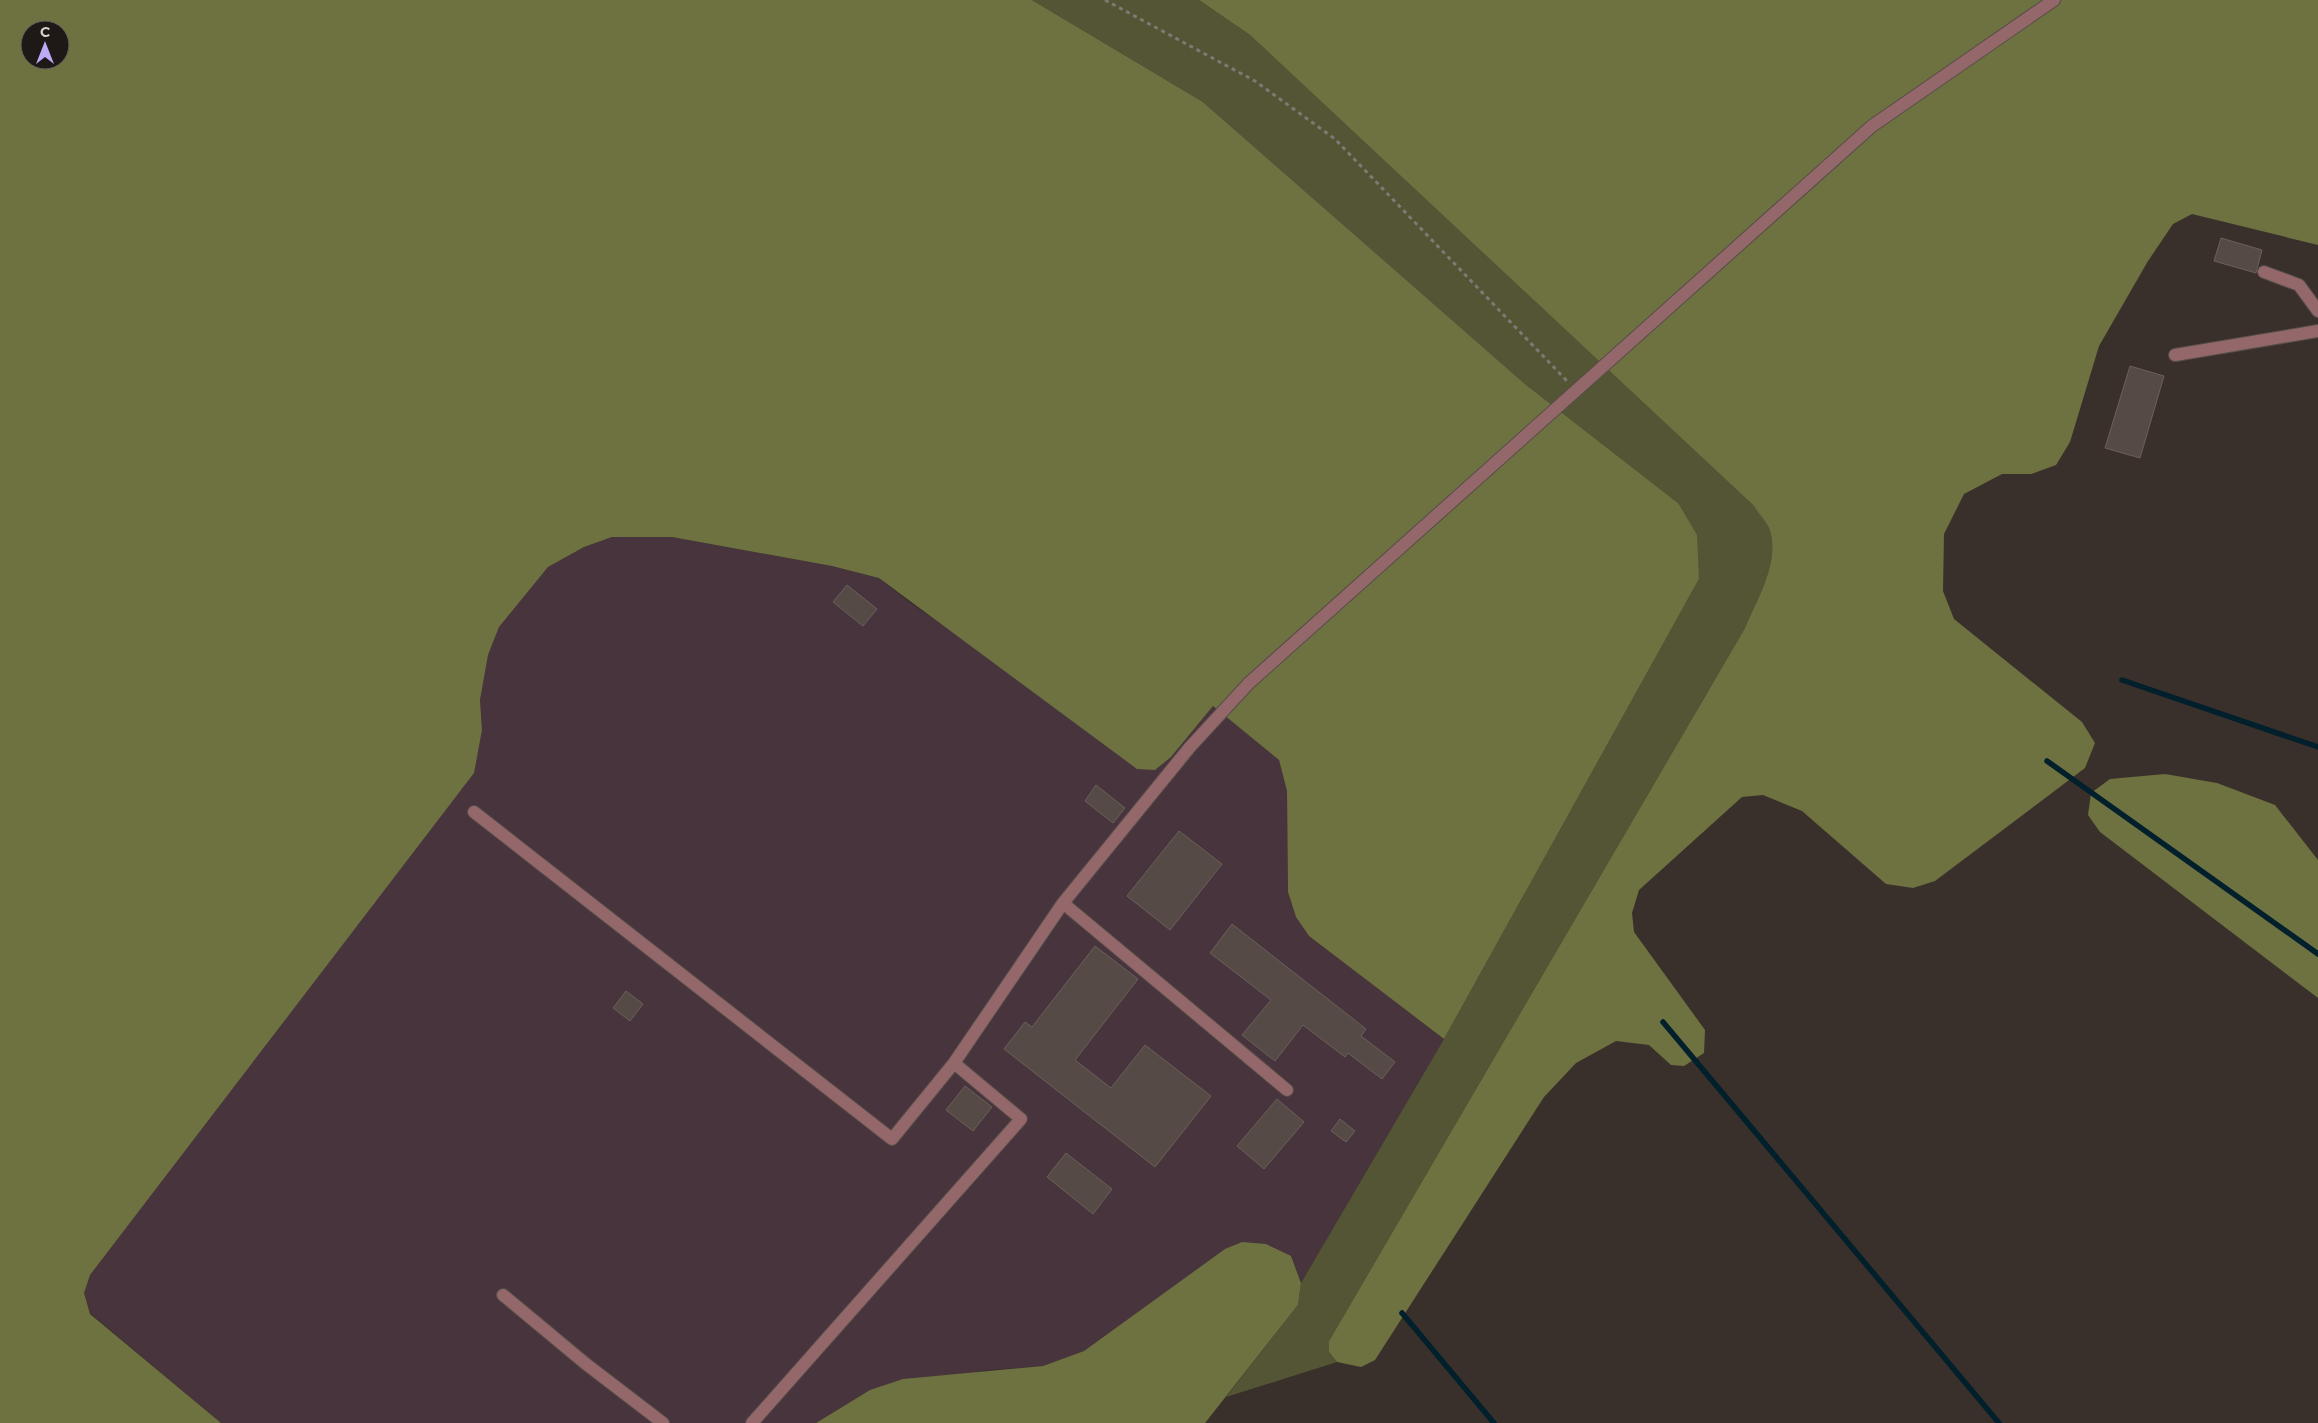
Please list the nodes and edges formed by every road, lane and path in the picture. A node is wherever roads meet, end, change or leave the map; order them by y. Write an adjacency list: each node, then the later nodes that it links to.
1 (1105, 0): 7 (path)
2 (2054, 0): 7 (lane)
3 (2264, 272): 4 (lane)
4 (2318, 311)
5 (2318, 331): 6 (lane)
6 (2175, 355)
7 (1576, 391): 9 (lane)
8 (474, 812): 10 (lane)
9 (1063, 903): 10 (lane); 11 (lane)
10 (954, 1063): 14 (lane)
11 (1287, 1090)
12 (503, 1295): 13 (lane)
13 (663, 1423)
14 (752, 1423)

